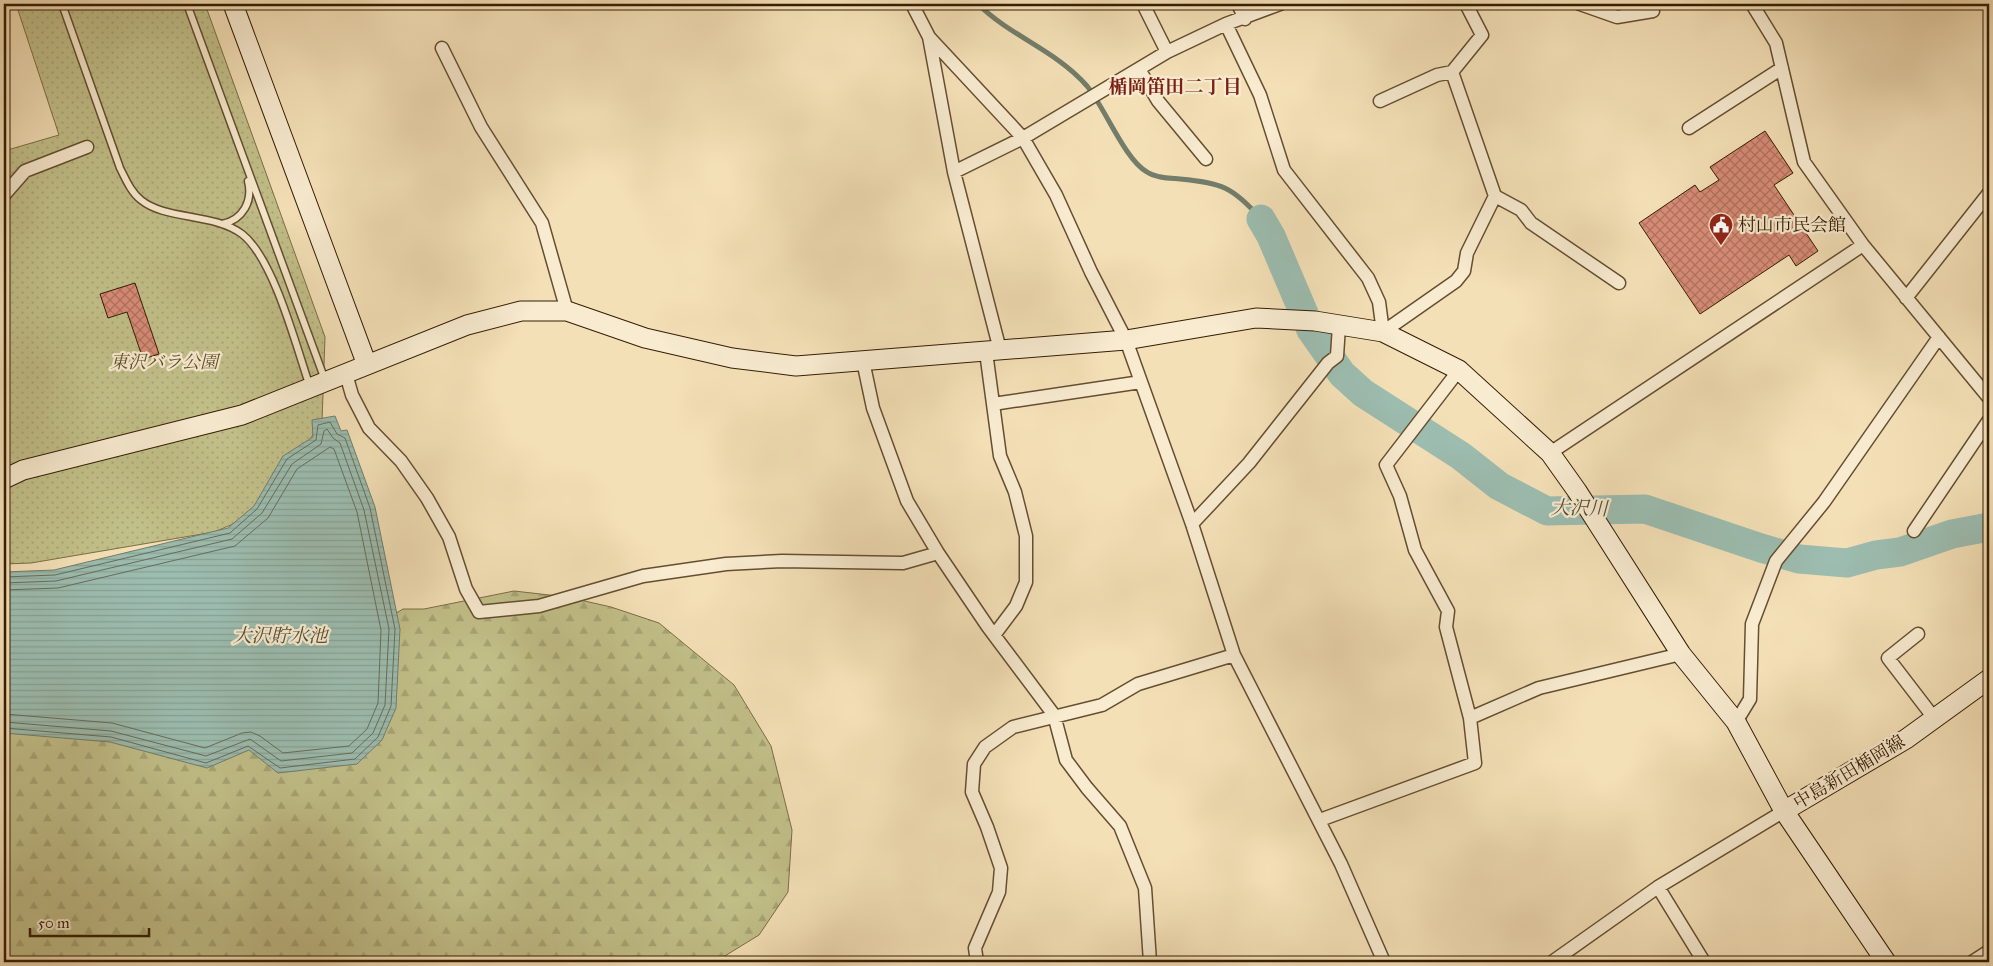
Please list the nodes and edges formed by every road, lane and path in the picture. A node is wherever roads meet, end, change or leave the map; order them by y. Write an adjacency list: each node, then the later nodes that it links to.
1 (62, 4): 30 (lane)
2 (187, 4): 25 (lane)
3 (233, 4): 41 (street)
4 (912, 4): 14 (street)
5 (1143, 4): 16 (street)
6 (1238, 4): 12 (street)
7 (1280, 4): 12 (street)
8 (1466, 4): 19 (street)
9 (1580, 4): 10 (street)
10 (1649, 4)
11 (1752, 4): 17 (street)
12 (1245, 19): 13 (street)
13 (1226, 24): 16 (street); 36 (street)
14 (928, 38): 22 (street); 26 (street)
15 (442, 48): 34 (street)
16 (1166, 52): 18 (street)
17 (1782, 68): 21 (street); 31 (street)
18 (1139, 69): 22 (street); 24 (street)
19 (1452, 72): 20 (street); 29 (street)
20 (1380, 101)
21 (1689, 128)
22 (1023, 138): 26 (street); 38 (street)
23 (87, 147): 28 (street)
24 (1206, 159)
25 (244, 163): 30 (lane); 45 (lane)
26 (954, 172): 39 (street)
27 (1989, 193): 33 (street)
28 (4, 194)
29 (1495, 196): 32 (street); 36 (street)
30 (222, 224): 45 (lane)
31 (1863, 245): 33 (street); 49 (street)
32 (1620, 283)
33 (1906, 298): 37 (street)
34 (567, 311): 40 (street); 41 (street)
35 (1339, 326): 36 (street); 38 (street); 51 (street)
36 (1383, 332): 42 (street)
37 (1939, 337): 46 (street); 62 (street)
38 (1126, 340): 39 (street); 44 (street)
39 (993, 351): 40 (street); 47 (street)
40 (862, 361): 53 (street)
41 (367, 365): 43 (street)
42 (1459, 370): 49 (street); 60 (street)
43 (346, 374): 45 (street); 53 (street)
44 (1140, 382): 47 (street); 51 (street)
45 (318, 385): 50 (street)
46 (1989, 398)
47 (993, 404): 54 (street)
48 (1989, 420): 52 (street)
49 (1550, 453): 57 (street)
50 (4, 479)
51 (1192, 524): 56 (street)
52 (1914, 532)
53 (938, 553): 54 (street)
54 (994, 634): 59 (street)
55 (1918, 634): 61 (street)
56 (1234, 654): 59 (street); 64 (street)
57 (1681, 654): 60 (street); 62 (street)
58 (1989, 679): 61 (street, 中島新田楯岡線)
59 (1054, 715): 68 (street); 69 (street)
60 (1470, 718): 64 (street)
61 (1934, 718): 63 (street, 中島新田楯岡線)
62 (1736, 722): 63 (street)
63 (1784, 811): 65 (street); 72 (street, 中島新田楯岡線)
64 (1320, 820): 70 (street)
65 (1658, 887): 67 (street); 71 (street)
66 (1989, 951): 73 (street)
67 (1556, 961)
68 (977, 962)
69 (1150, 962)
70 (1384, 962)
71 (1704, 962)
72 (1886, 962)
73 (1972, 962)

